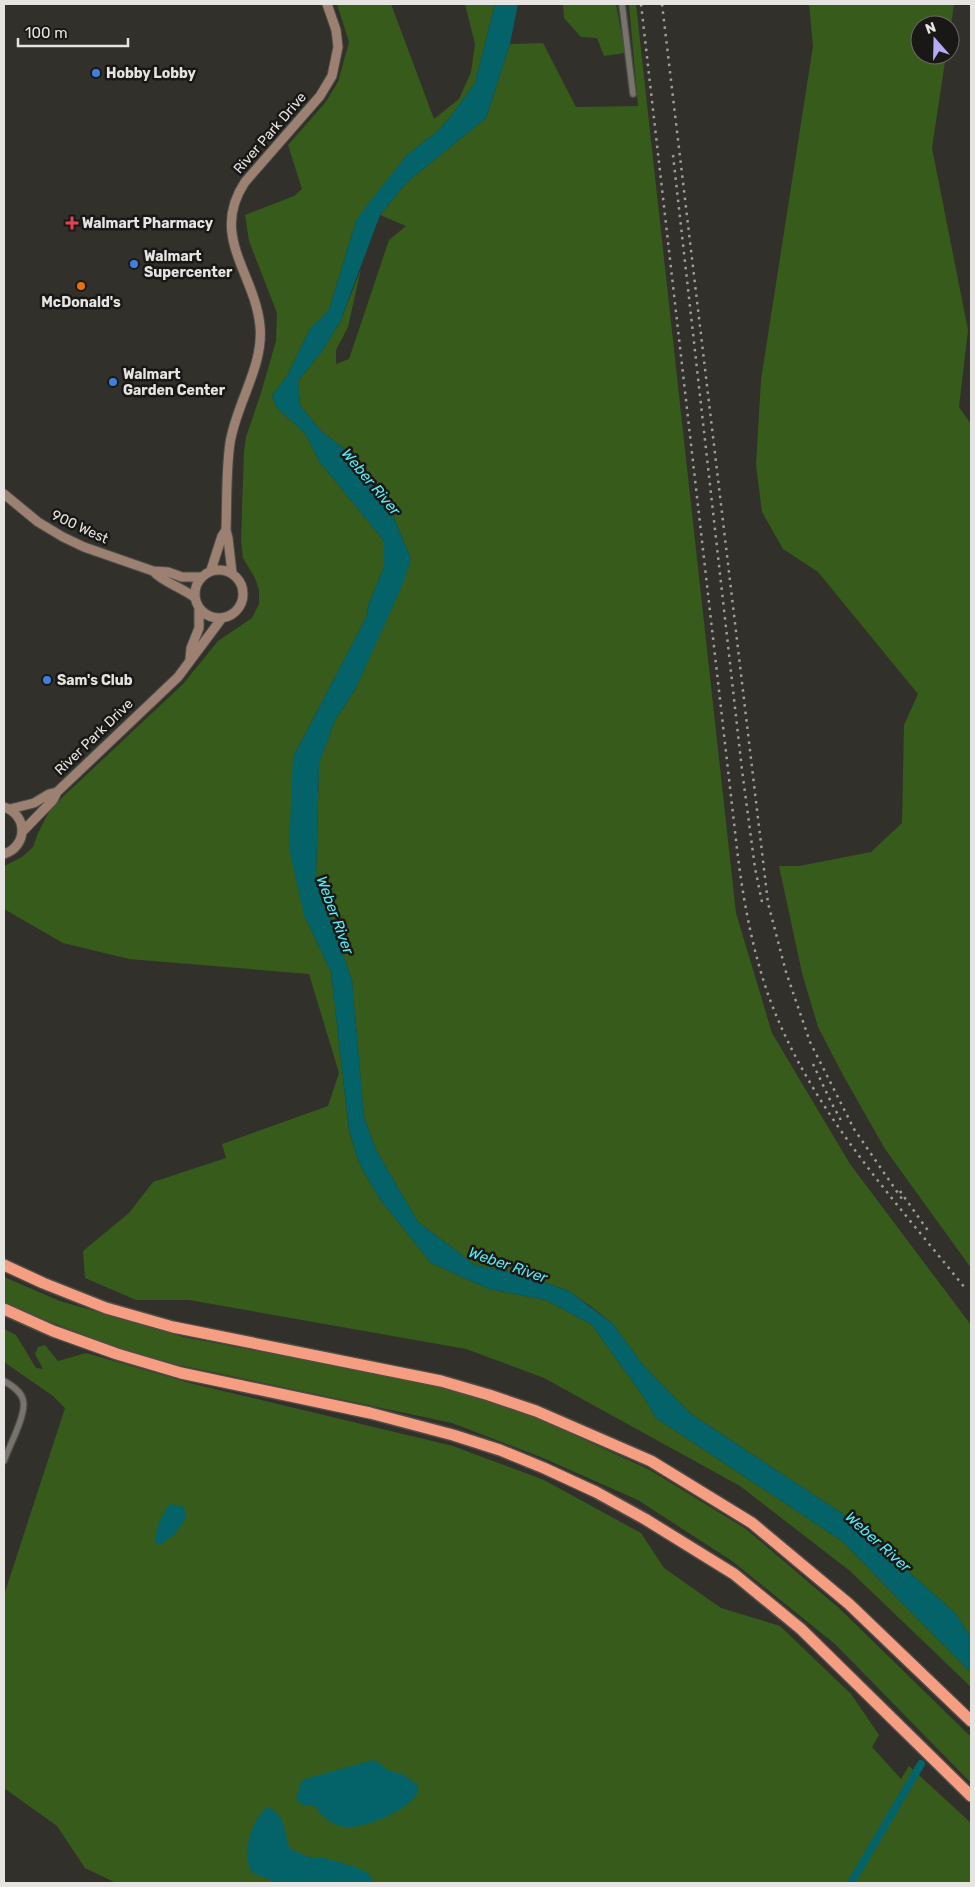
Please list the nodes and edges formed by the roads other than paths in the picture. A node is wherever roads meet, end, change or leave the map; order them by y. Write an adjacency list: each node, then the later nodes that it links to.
1 (327, 4): 5 (street, River Park Drive)
2 (622, 4): 3 (street)
3 (633, 94)
4 (4, 494): 7 (street, 900 West)
5 (226, 530): 6 (street, River Park Drive); 8 (street, River Park Drive)
6 (211, 570): 8 (street); 9 (street)
7 (153, 571): 9 (street, 900 West); 10 (street, 900 West)
8 (232, 573): 12 (street)
9 (201, 577): 10 (street)
10 (194, 597): 11 (street)
11 (199, 609): 12 (street); 13 (street, River Park Drive)
12 (222, 618): 13 (street, River Park Drive)
13 (190, 659): 14 (street, River Park Drive)
14 (57, 792): 15 (street, River Park Drive); 16 (street, River Park Drive)
15 (7, 808): 16 (street)
16 (23, 831): 17 (street, River Park Drive)
17 (4, 854)
18 (4, 1265): 22 (highway)
19 (4, 1309): 23 (highway)
20 (4, 1381): 21 (street)
21 (4, 1460)
22 (971, 1721)
23 (971, 1796)

